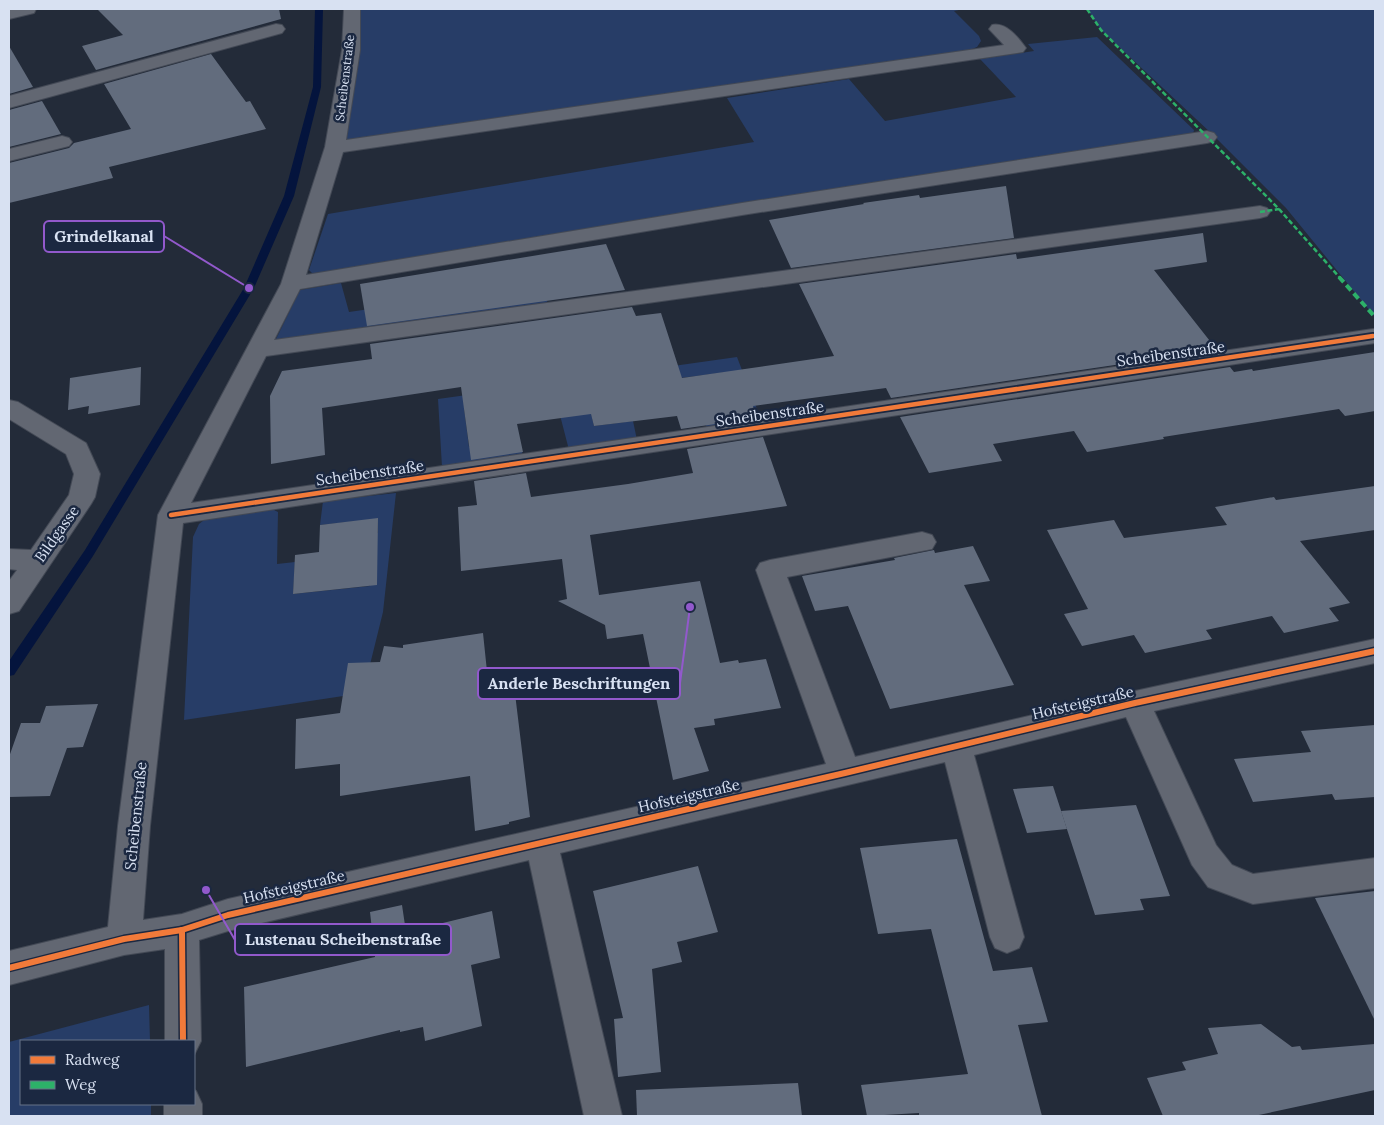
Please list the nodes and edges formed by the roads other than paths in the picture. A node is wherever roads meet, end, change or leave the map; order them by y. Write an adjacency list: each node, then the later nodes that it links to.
1 (28, 9): 3 (street)
2 (352, 9): 9 (street, Scheibenstraße)
3 (9, 14)
4 (276, 28): 6 (street)
5 (998, 29): 9 (street)
6 (9, 102)
7 (1207, 137): 12 (street)
8 (62, 142): 10 (street)
9 (335, 147): 12 (street, Scheibenstraße)
10 (9, 155)
11 (1260, 212): 14 (street)
12 (292, 284): 14 (street, Scheibenstraße)
13 (1373, 336): 16 (street, Scheibenstraße)
14 (256, 350): 16 (street, Scheibenstraße)
15 (9, 408): 19 (street, Bildgasse)
16 (171, 515): 29 (street, Scheibenstraße)
17 (922, 542): 24 (street)
18 (9, 559): 19 (street)
19 (38, 561): 20 (street, Bildgasse)
20 (9, 603)
21 (1375, 651): 22 (street, Hofsteigstraße)
22 (1135, 703): 23 (street, Hofsteigstraße); 26 (street)
23 (956, 746): 24 (street, Hofsteigstraße); 28 (street)
24 (846, 773): 25 (street, Hofsteigstraße)
25 (541, 842): 27 (street, Hofsteigstraße); 32 (street)
26 (1375, 873)
27 (182, 930): 29 (street, Hofsteigstraße); 31 (street)
28 (1007, 937)
29 (124, 940): 30 (street, Hofsteigstraße)
30 (9, 968)
31 (183, 1040)
32 (603, 1116)

